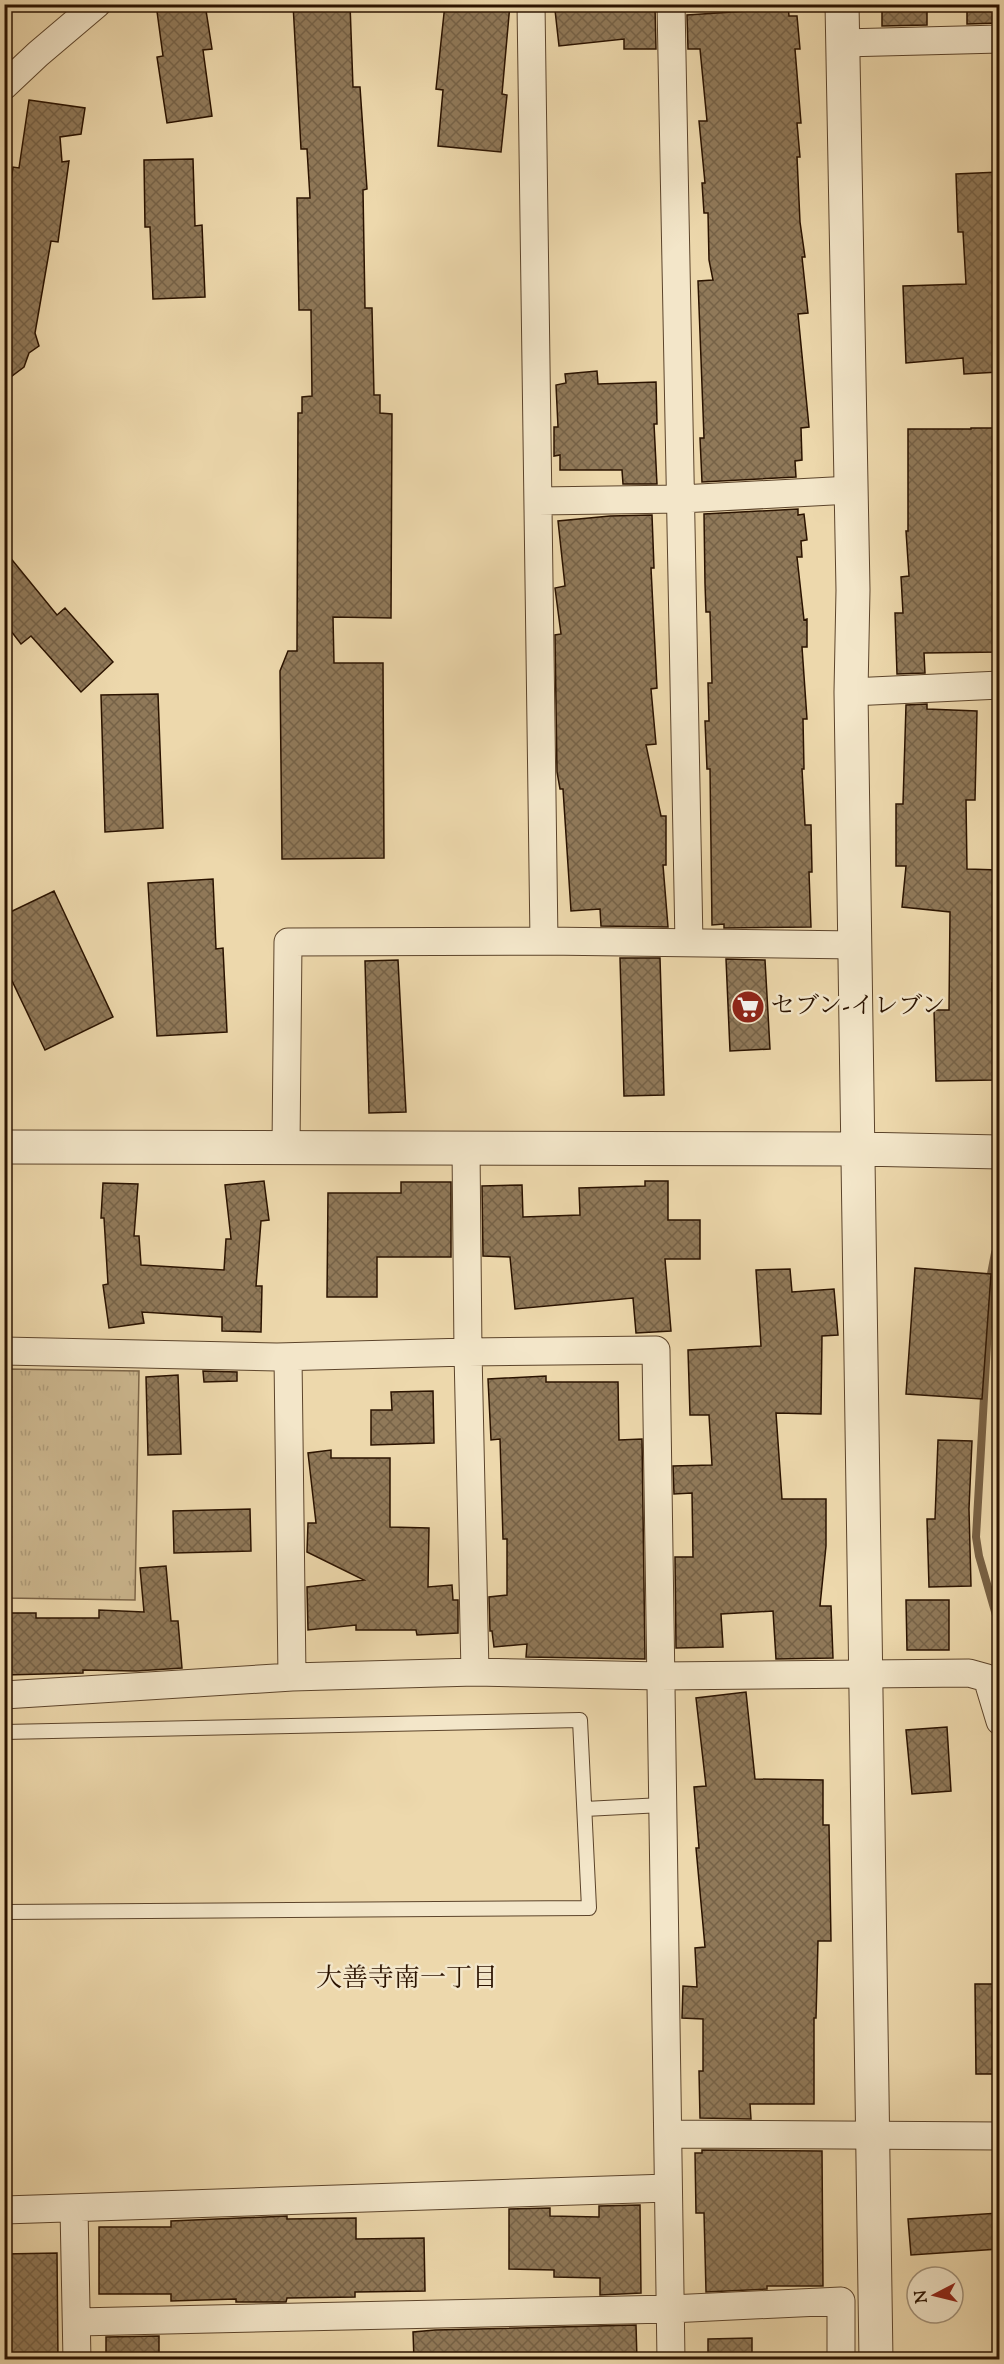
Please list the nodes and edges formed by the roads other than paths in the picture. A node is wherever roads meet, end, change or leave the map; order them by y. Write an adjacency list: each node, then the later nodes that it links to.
1 (97, 4): 7 (street)
2 (531, 4): 10 (street)
3 (671, 4): 9 (street)
4 (842, 4): 6 (street)
5 (999, 39): 6 (street)
6 (843, 43): 8 (street)
7 (4, 86)
8 (851, 490): 9 (street); 12 (street)
9 (681, 500): 10 (street); 14 (street)
10 (538, 501): 13 (street)
11 (999, 684): 12 (street)
12 (851, 692): 15 (street)
13 (543, 941): 14 (street); 17 (street)
14 (689, 943): 15 (street)
15 (856, 945): 19 (street)
16 (4, 1147): 17 (street)
17 (286, 1148): 18 (street)
18 (466, 1148): 19 (street); 22 (street)
19 (859, 1149): 20 (street); 25 (street)
20 (999, 1152)
21 (4, 1352): 23 (street)
22 (468, 1352): 23 (street); 24 (street); 26 (street)
23 (288, 1357): 27 (street)
24 (475, 1672): 26 (street); 27 (street)
25 (865, 1673): 26 (street); 29 (street); 35 (street)
26 (660, 1676): 31 (street)
27 (292, 1677): 28 (street)
28 (4, 1695)
29 (999, 1721)
30 (4, 1732): 32 (lane)
31 (662, 1805): 32 (lane); 34 (street)
32 (585, 1809): 33 (lane)
33 (4, 1912)
34 (668, 2134): 35 (street); 37 (street)
35 (874, 2136): 36 (street); 45 (street)
36 (999, 2136)
37 (668, 2188): 38 (street); 40 (street)
38 (74, 2208): 39 (street); 41 (street)
39 (4, 2210)
40 (670, 2310): 41 (street); 43 (street); 44 (street)
41 (77, 2322): 42 (street)
42 (77, 2360)
43 (671, 2360)
44 (841, 2360)
45 (876, 2360)

